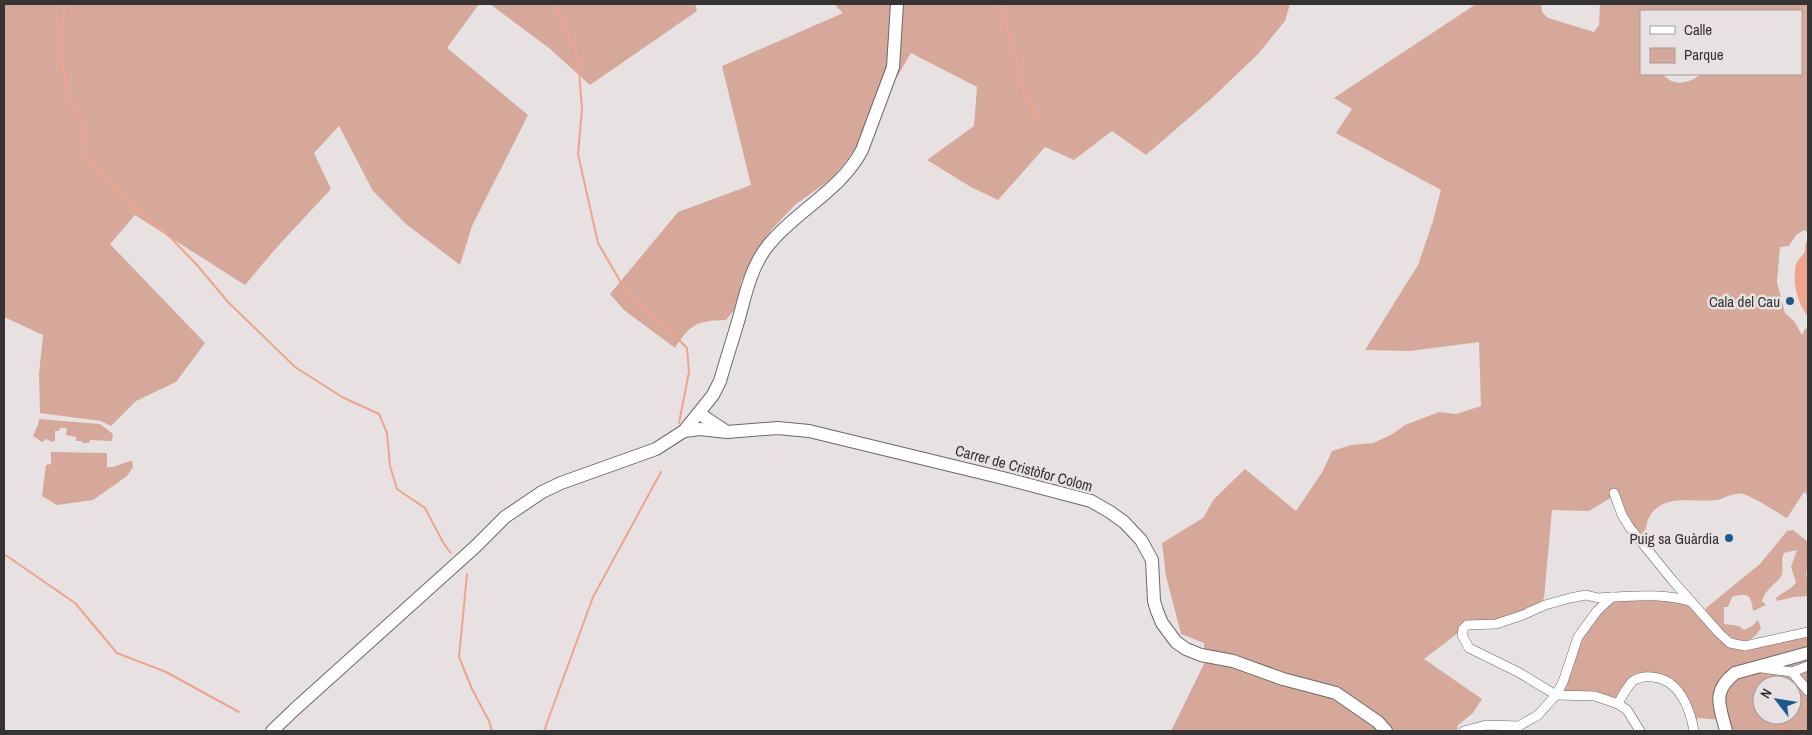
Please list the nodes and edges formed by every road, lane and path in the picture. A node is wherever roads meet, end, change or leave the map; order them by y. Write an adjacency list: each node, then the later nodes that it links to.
1 (897, 4): 2 (street)
2 (713, 395): 3 (street); 4 (street)
3 (698, 416): 4 (street); 5 (street)
4 (715, 428): 5 (street, Carrer de Cristòfor Colom); 19 (street, Carrer de Cristòfor Colom)
5 (684, 431): 18 (street)
6 (1614, 493): 8 (street)
7 (1612, 597): 8 (street); 15 (street); 15 (street)
8 (1692, 602): 9 (street)
9 (1808, 632)
10 (1808, 653): 12 (street)
11 (1808, 666): 13 (street)
12 (1757, 668): 13 (street); 23 (street)
13 (1792, 672): 14 (street)
14 (1808, 691)
15 (1556, 695): 16 (street); 17 (street)
16 (1618, 704): 21 (street); 22 (street)
17 (1519, 728): 20 (street)
18 (272, 731)
19 (1386, 731)
20 (1464, 731)
21 (1639, 731)
22 (1694, 731)
23 (1726, 731)

